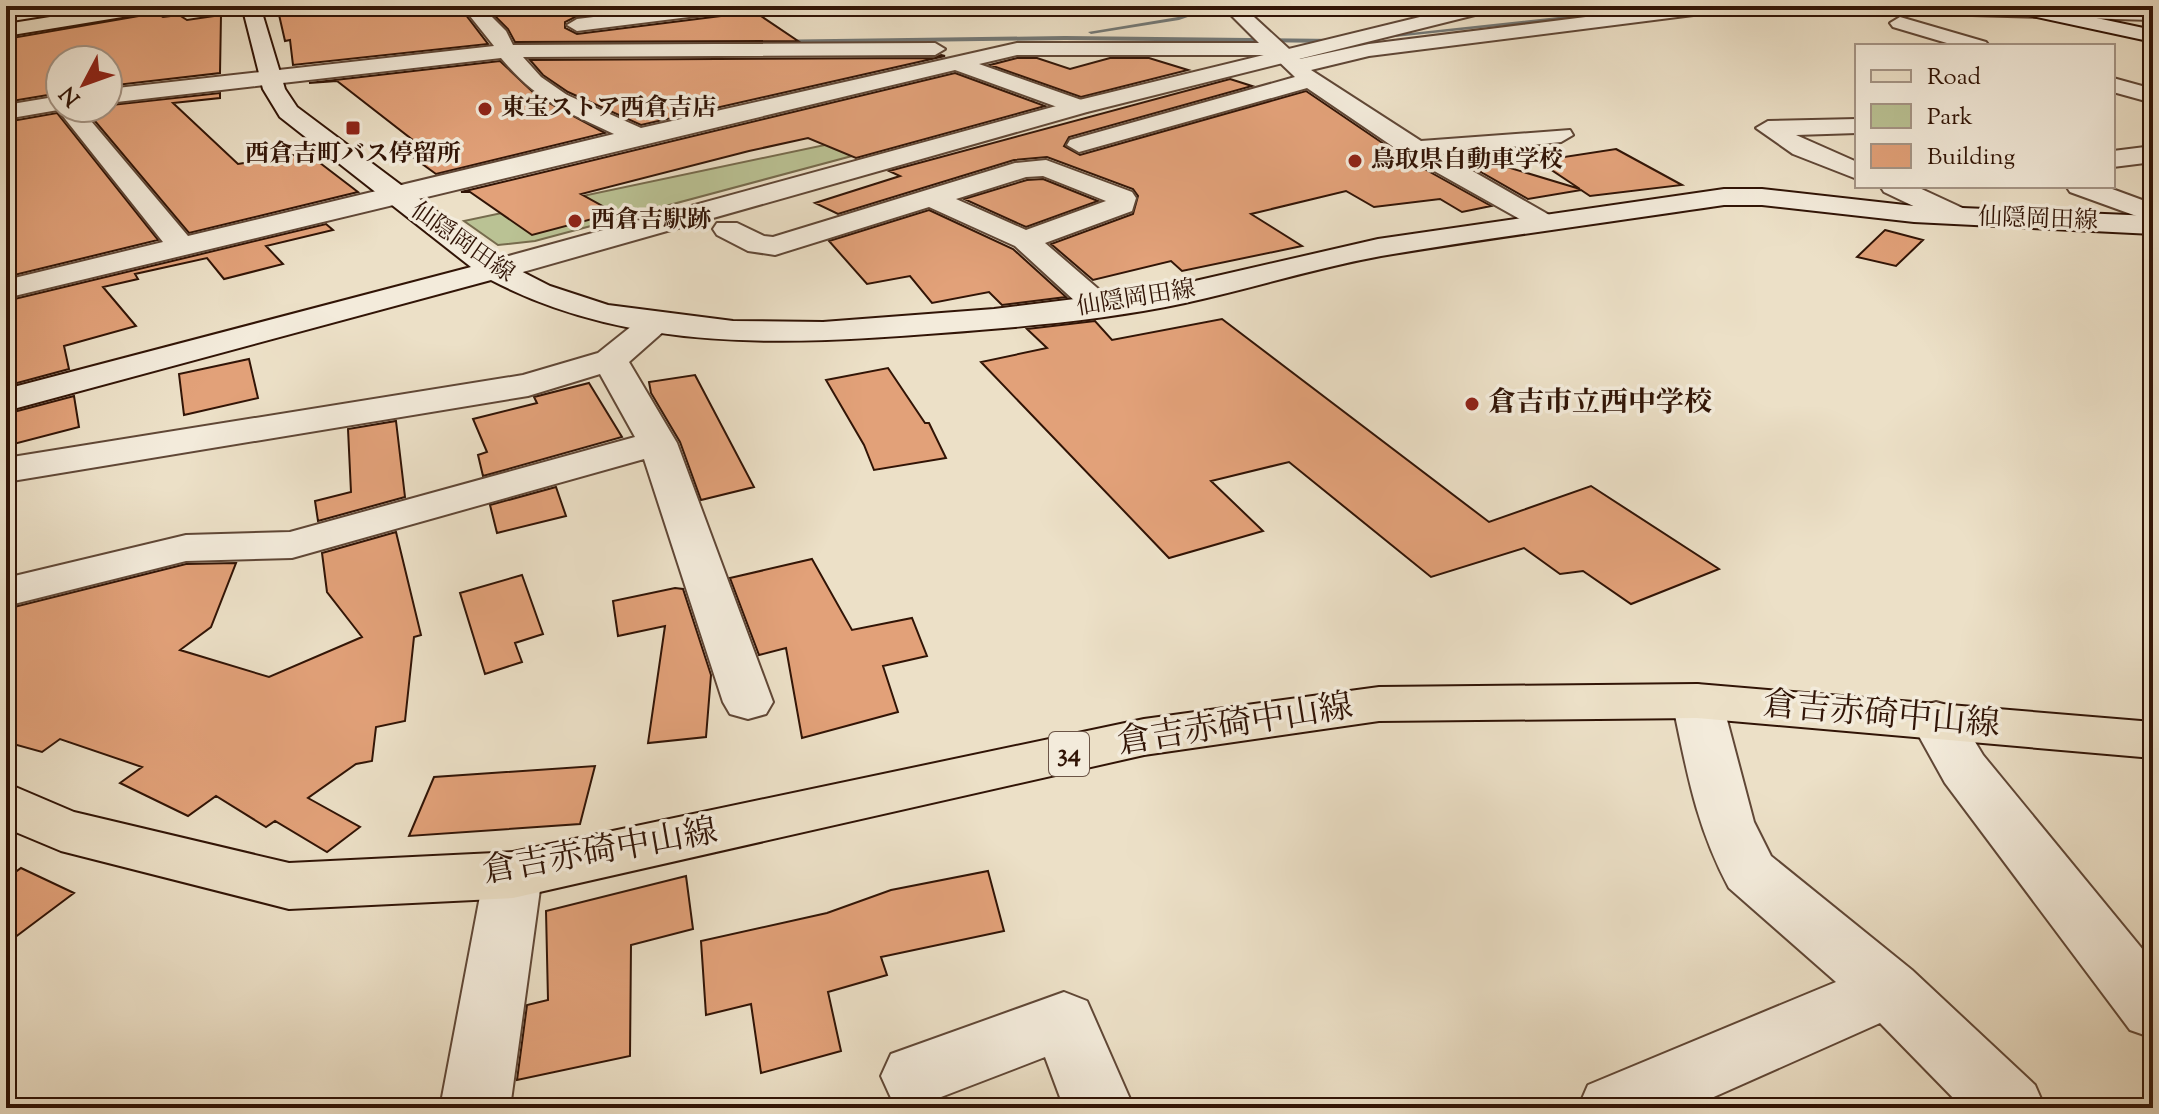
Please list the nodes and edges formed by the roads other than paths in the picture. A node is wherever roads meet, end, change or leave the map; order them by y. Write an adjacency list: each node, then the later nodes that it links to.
1 (153, 6): 14 (main road)
2 (251, 6): 24 (street, 仙隠岡田線)
3 (471, 6): 20 (street)
4 (729, 6): 13 (street)
5 (1233, 6): 22 (street)
6 (1488, 6): 22 (street)
7 (1717, 6): 22 (street)
8 (1840, 6): 21 (street)
9 (1865, 6): 11 (street)
10 (2014, 6): 11 (street)
11 (2037, 11): 12 (street); 18 (street)
12 (2153, 14)
13 (561, 27)
14 (6, 30)
15 (530, 31): 20 (street)
16 (953, 35): 20 (street)
17 (985, 35): 19 (street)
18 (2153, 36)
19 (1022, 41): 20 (street); 22 (street); 23 (street)
20 (502, 42): 24 (street); 34 (street)
21 (1972, 44)
22 (1282, 55): 29 (street); 35 (street); 36 (street)
23 (954, 62): 29 (street); 34 (street)
24 (270, 70): 26 (street); 42 (street, 仙隠岡田線)
25 (2115, 86): 27 (street)
26 (124, 93)
27 (2153, 96)
28 (44, 106): 30 (street)
29 (1079, 107): 51 (street)
30 (6, 112)
31 (81, 124): 50 (street)
32 (1855, 126): 39 (street)
33 (1561, 135): 36 (street)
34 (638, 136): 42 (street)
35 (1079, 145)
36 (1413, 149): 46 (street)
37 (2153, 154): 38 (street)
38 (2115, 159)
39 (1855, 170)
40 (1902, 188): 45 (street)
41 (2084, 188): 44 (street)
42 (394, 194): 50 (street); 51 (street, 仙隠岡田線)
43 (931, 198): 48 (street); 49 (street); 49 (street)
44 (2153, 214)
45 (1959, 217): 46 (street, 仙隠岡田線); 47 (street, 仙隠岡田線)
46 (1541, 222): 53 (street, 仙隠岡田線)
47 (2153, 225)
48 (727, 229)
49 (1025, 240): 53 (street)
50 (182, 247): 52 (street)
51 (494, 270): 54 (street, 仙隠岡田線); 56 (street)
52 (6, 289)
53 (1099, 306): 54 (street, 仙隠岡田線)
54 (655, 324): 55 (street)
55 (610, 360): 57 (street); 58 (street)
56 (6, 400)
57 (658, 443): 59 (street); 61 (street)
58 (6, 470)
59 (6, 592)
60 (1697, 701): 62 (main road, 倉吉赤碕中山線 / 34); 65 (main road, 倉吉赤碕中山線 / 34); 66 (street)
61 (748, 702)
62 (1936, 720): 63 (main road, 倉吉赤碕中山線 / 34); 67 (street)
63 (2153, 740)
64 (6, 804): 65 (main road, 倉吉赤碕中山線 / 34)
65 (513, 875): 69 (street)
66 (1889, 989): 71 (street); 72 (street)
67 (2153, 1010)
68 (915, 1076): 70 (street)
69 (475, 1108)
70 (1099, 1108)
71 (1613, 1108)
72 (2010, 1108)

